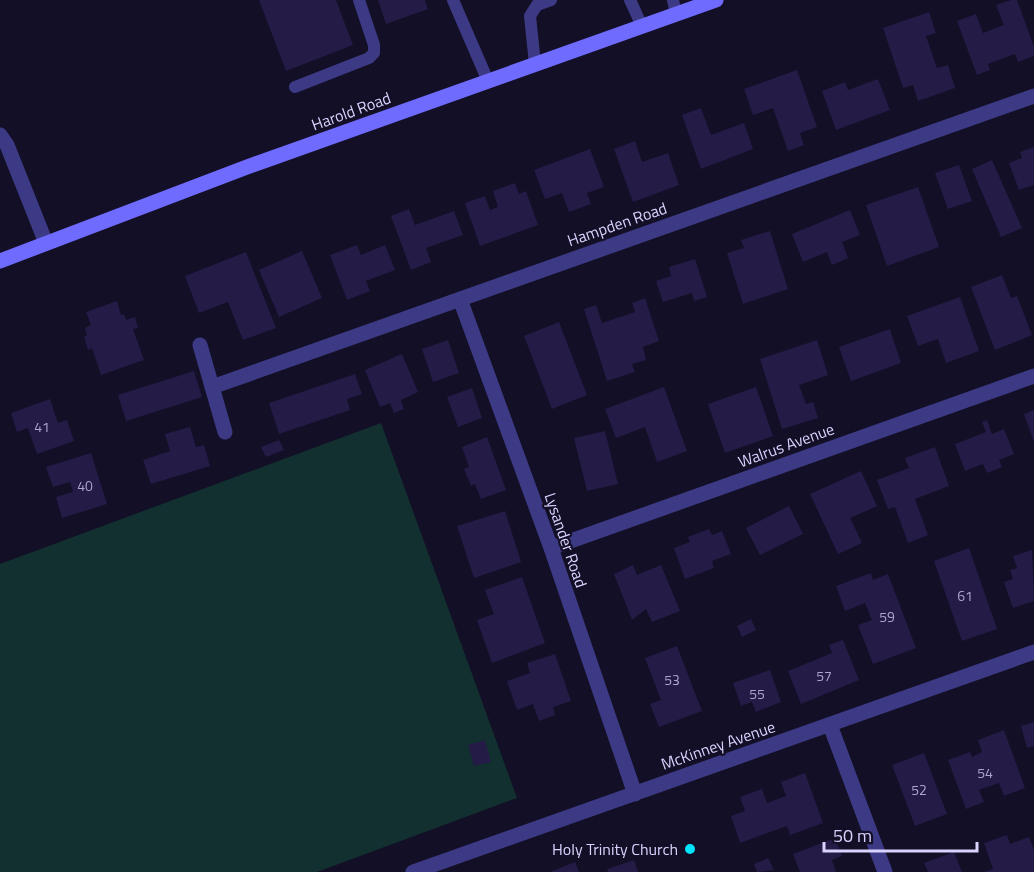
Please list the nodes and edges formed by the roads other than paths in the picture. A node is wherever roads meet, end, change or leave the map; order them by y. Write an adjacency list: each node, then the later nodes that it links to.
1 (359, 0): 10 (lane)
2 (453, 0): 9 (lane)
3 (551, 0): 8 (lane)
4 (630, 0): 7 (lane)
5 (716, 0): 6 (main road, Harold Road)
6 (675, 7): 7 (main road, Harold Road)
7 (642, 26): 8 (main road, Harold Road)
8 (535, 64): 9 (main road, Harold Road)
9 (488, 81): 13 (main road, Harold Road)
10 (295, 87)
11 (1034, 96): 15 (street, Hampden Road)
12 (0, 135): 13 (street)
13 (46, 243): 14 (main road, Harold Road)
14 (0, 261)
15 (460, 299): 18 (street, Hampden Road); 20 (street, Lysander Road)
16 (200, 345): 18 (street)
17 (1034, 376): 20 (street, Walrus Avenue)
18 (212, 387): 19 (street)
19 (225, 432)
20 (550, 548): 23 (street, Lysander Road)
21 (1034, 652): 22 (street, McKinney Avenue)
22 (830, 724): 23 (street, McKinney Avenue); 25 (street)
23 (635, 794): 24 (street, McKinney Avenue)
24 (413, 872)
25 (885, 872)

